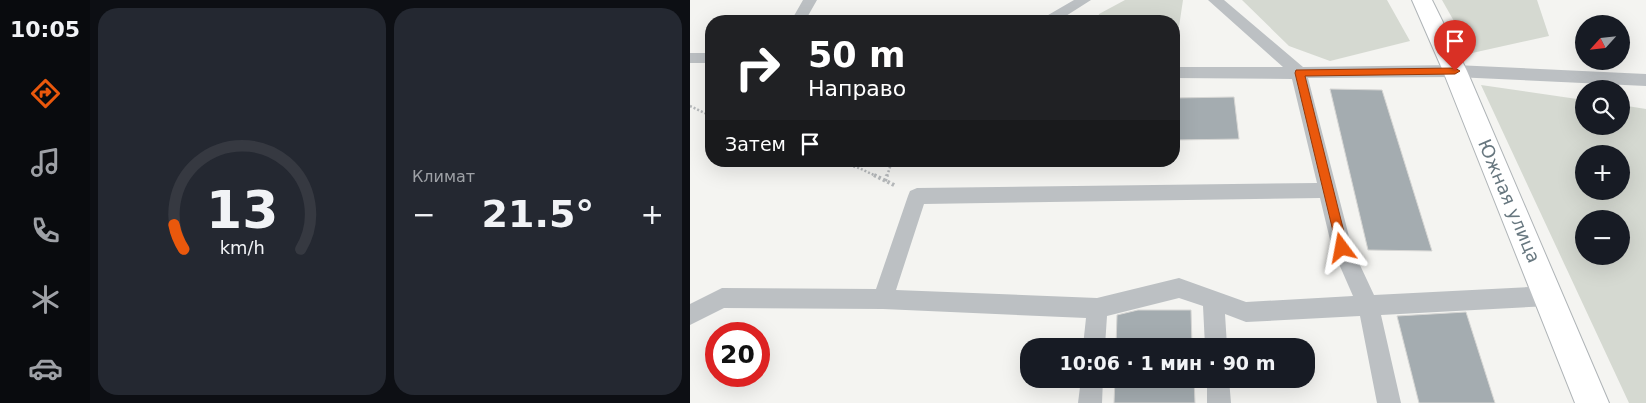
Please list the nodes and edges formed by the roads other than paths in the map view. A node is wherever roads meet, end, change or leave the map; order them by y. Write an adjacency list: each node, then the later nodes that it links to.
1 (810, 0): 5 (lane)
2 (1084, 0): 6 (lane)
3 (1215, 0): 10 (lane)
4 (1422, 0): 9 (street, Южная улица)
5 (801, 15)
6 (1058, 15)
7 (690, 58): 8 (lane)
8 (705, 58)
9 (1455, 71): 10 (lane); 12 (lane); 14 (street, Южная улица)
10 (1299, 73): 11 (lane); 13 (lane)
11 (1180, 74)
12 (1646, 80)
13 (1328, 190): 15 (lane); 17 (lane)
14 (1549, 296): 17 (lane); 27 (street, Южная улица)
15 (883, 299): 18 (lane); 19 (lane)
16 (1213, 300): 17 (lane); 18 (lane); 21 (lane)
17 (1368, 305): 26 (lane)
18 (1097, 308): 20 (lane)
19 (690, 315)
20 (1095, 338)
21 (1215, 338)
22 (1091, 388): 24 (lane)
23 (1218, 388): 25 (lane)
24 (1090, 403)
25 (1219, 403)
26 (1389, 403)
27 (1592, 403)

